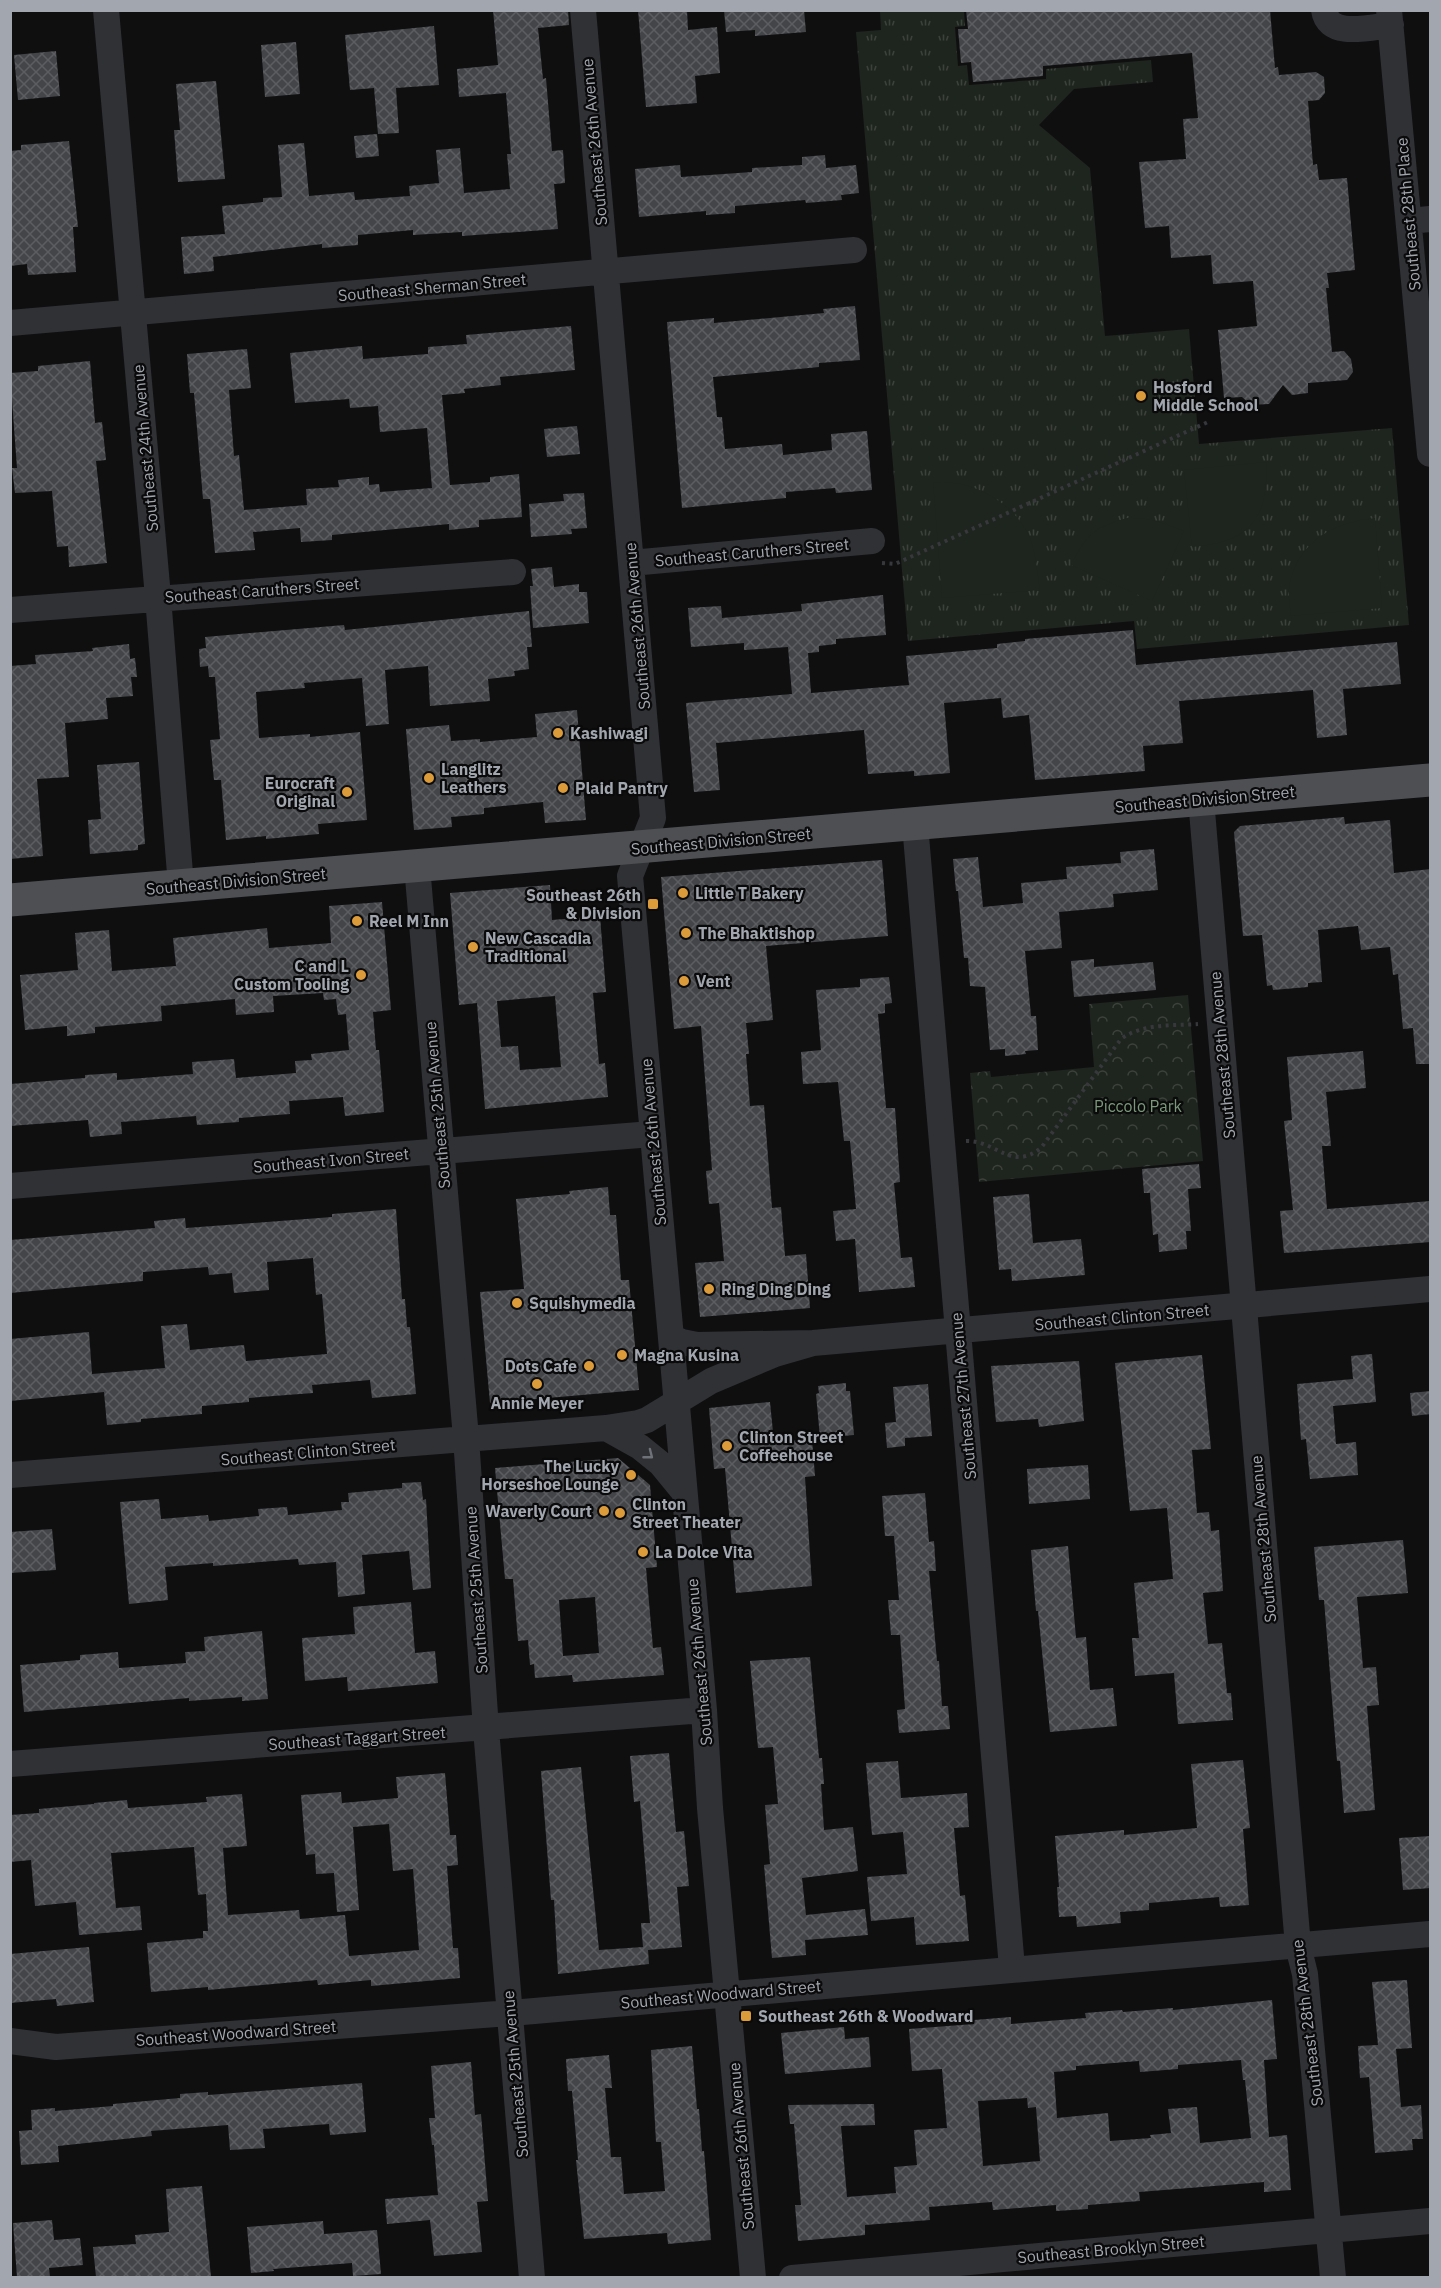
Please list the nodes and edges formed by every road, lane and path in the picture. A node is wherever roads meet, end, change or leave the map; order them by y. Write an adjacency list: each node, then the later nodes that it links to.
1 (106, 10): 8 (street, Southeast 24th Avenue)
2 (583, 10): 7 (street, Southeast 26th Avenue)
3 (1324, 10): 4 (street)
4 (1390, 18): 5 (street, Southeast 28th Place)
5 (1420, 220): 11 (street, Southeast 28th Place)
6 (854, 250): 7 (street, Southeast Sherman Street)
7 (605, 272): 8 (street, Southeast Sherman Street); 13 (street, Southeast 26th Avenue)
8 (133, 313): 9 (street, Southeast Sherman Street); 16 (street, Southeast 24th Avenue)
9 (10, 323)
10 (1208, 422): 14 (path)
11 (1431, 454)
12 (872, 541): 13 (street, Southeast Caruthers Street)
13 (631, 563): 21 (street, Southeast 26th Avenue)
14 (895, 564)
15 (513, 572): 16 (street, Southeast Caruthers Street)
16 (158, 597): 17 (street, Southeast Caruthers Street); 23 (street, Southeast 24th Avenue)
17 (10, 610)
18 (1431, 780): 19 (main road, Southeast Division Street)
19 (1201, 799): 20 (main road, Southeast Division Street); 25 (street, Southeast 28th Avenue)
20 (915, 824): 21 (main road, Southeast Division Street); 27 (street, Southeast 27th Avenue)
21 (641, 847): 22 (main road, Southeast Division Street); 26 (street, Southeast 26th Avenue)
22 (417, 866): 23 (main road, Southeast Division Street); 28 (street, Southeast 25th Avenue)
23 (181, 886): 24 (main road, Southeast Division Street)
24 (10, 900)
25 (1218, 1023): 27 (path); 31 (street, Southeast 28th Avenue)
26 (652, 1134): 28 (street, Southeast Ivon Street); 33 (street, Southeast 26th Avenue)
27 (942, 1142): 32 (street, Southeast 27th Avenue)
28 (441, 1152): 29 (street, Southeast Ivon Street); 37 (street, Southeast 25th Avenue)
29 (10, 1186)
30 (1431, 1289): 31 (street, Southeast Clinton Street)
31 (1244, 1306): 32 (street, Southeast Clinton Street); 44 (street, Southeast 28th Avenue)
32 (958, 1331): 34 (street, Southeast Clinton Street); 45 (street, Southeast 27th Avenue)
33 (670, 1337): 34 (street, Southeast Clinton Street); 35 (street, Southeast 26th Avenue)
34 (813, 1343): 35 (street, Southeast Clinton Street)
35 (676, 1402): 36 (street, Southeast Clinton Street); 39 (street, Southeast 26th Avenue)
36 (606, 1428): 37 (street, Southeast Clinton Street); 39 (street, one-way to 39)
37 (466, 1438): 38 (street, Southeast Clinton Street); 41 (street, Southeast 25th Avenue)
38 (10, 1475)
39 (684, 1492): 40 (street, Southeast 26th Avenue)
40 (704, 1710): 41 (street, Southeast Taggart Street); 46 (street, Southeast 26th Avenue)
41 (486, 1729): 42 (street, Southeast Taggart Street); 47 (street, Southeast 25th Avenue)
42 (10, 1764)
43 (1431, 1934): 44 (street, Southeast Woodward Street)
44 (1298, 1946): 45 (street, Southeast Woodward Street); 50 (street, Southeast 28th Avenue)
45 (1012, 1968): 46 (street, Southeast Woodward Street)
46 (727, 1993): 47 (street, Southeast Woodward Street); 52 (street, Southeast 26th Avenue)
47 (511, 2013): 48 (street, Southeast Woodward Street); 51 (street, Southeast 25th Avenue)
48 (10, 2041)
49 (1431, 2221): 50 (street, Southeast Brooklyn Street)
50 (1328, 2230): 53 (street, Southeast Brooklyn Street); 54 (street, Southeast 28th Avenue)
51 (532, 2277)
52 (753, 2277)
53 (792, 2277)
54 (1333, 2277)

